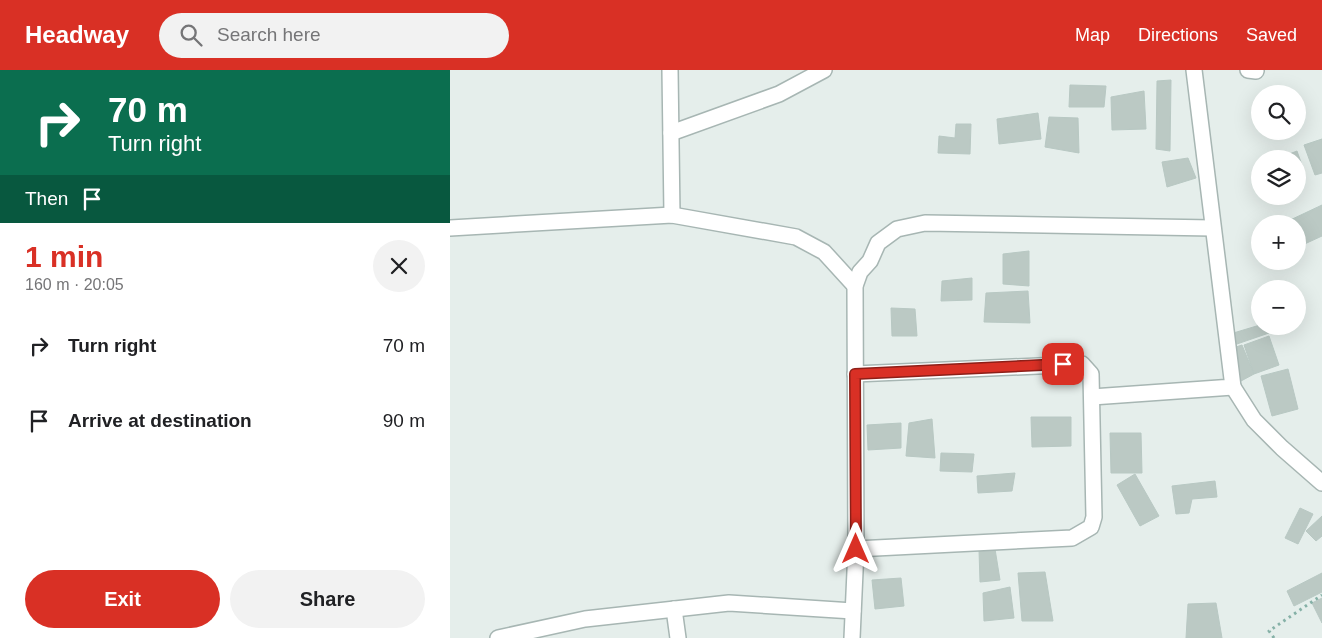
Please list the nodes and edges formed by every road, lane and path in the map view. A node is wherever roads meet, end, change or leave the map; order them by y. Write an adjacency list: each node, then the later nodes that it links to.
1 (670, 70): 4 (street)
2 (824, 70): 4 (street)
3 (1194, 70): 7 (street)
4 (671, 132): 5 (street)
5 (672, 215): 6 (street); 8 (street)
6 (450, 228)
7 (1212, 228): 8 (street); 10 (street)
8 (855, 286): 9 (street)
9 (855, 374): 11 (street); 13 (street)
10 (1233, 387): 11 (street); 12 (street)
11 (1092, 397): 13 (street)
12 (1322, 483)
13 (856, 549): 16 (street)
14 (1322, 595): 20 (path)
15 (674, 609): 16 (street); 17 (street); 18 (street)
16 (854, 611): 19 (street)
17 (498, 638)
18 (678, 638)
19 (852, 638)
20 (1274, 638)

